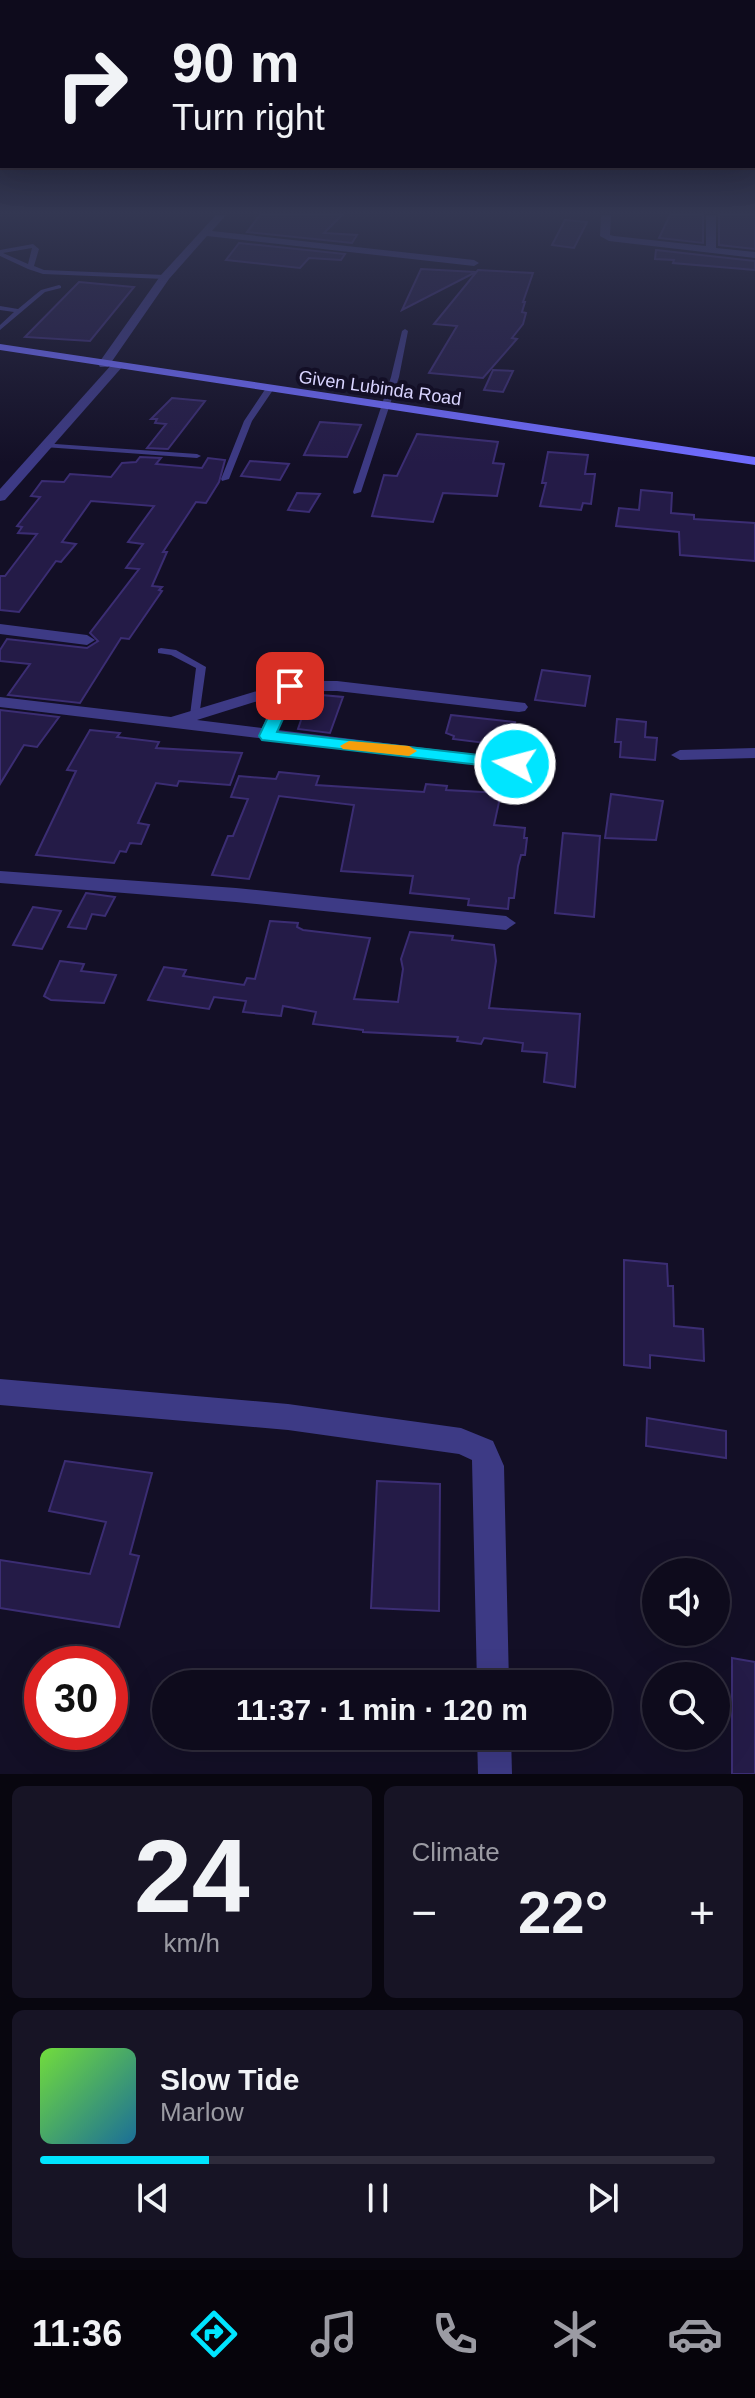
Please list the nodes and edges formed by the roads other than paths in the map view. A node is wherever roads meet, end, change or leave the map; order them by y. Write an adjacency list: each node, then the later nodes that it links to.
1 (35, 298): 4 (lane)
2 (152, 298): 8 (street)
3 (0, 308): 4 (lane)
4 (18, 311): 5 (lane)
5 (0, 328)
6 (405, 331): 10 (lane)
7 (0, 347): 8 (street, Given Lubinda Road)
8 (110, 365): 9 (street, Given Lubinda Road); 11 (street)
9 (269, 390): 10 (street, Given Lubinda Road); 14 (lane)
10 (385, 407): 13 (street, Given Lubinda Road); 15 (lane)
11 (44, 445): 12 (lane); 16 (street)
12 (197, 456)
13 (755, 461)
14 (225, 479)
15 (357, 492)
16 (0, 497)
17 (0, 629): 18 (street)
18 (87, 640)
19 (161, 651): 23 (lane)
20 (290, 686): 22 (street); 23 (street); 25 (street)
21 (0, 702): 24 (street)
22 (519, 707)
23 (195, 715): 24 (street)
24 (173, 722): 25 (street)
25 (267, 736): 28 (street)
26 (755, 753): 27 (street)
27 (680, 755)
28 (515, 764)
29 (0, 877): 30 (street)
30 (506, 923)
31 (0, 1392): 32 (street)
32 (493, 1670)
33 (494, 1750): 34 (street)
34 (495, 1774)

